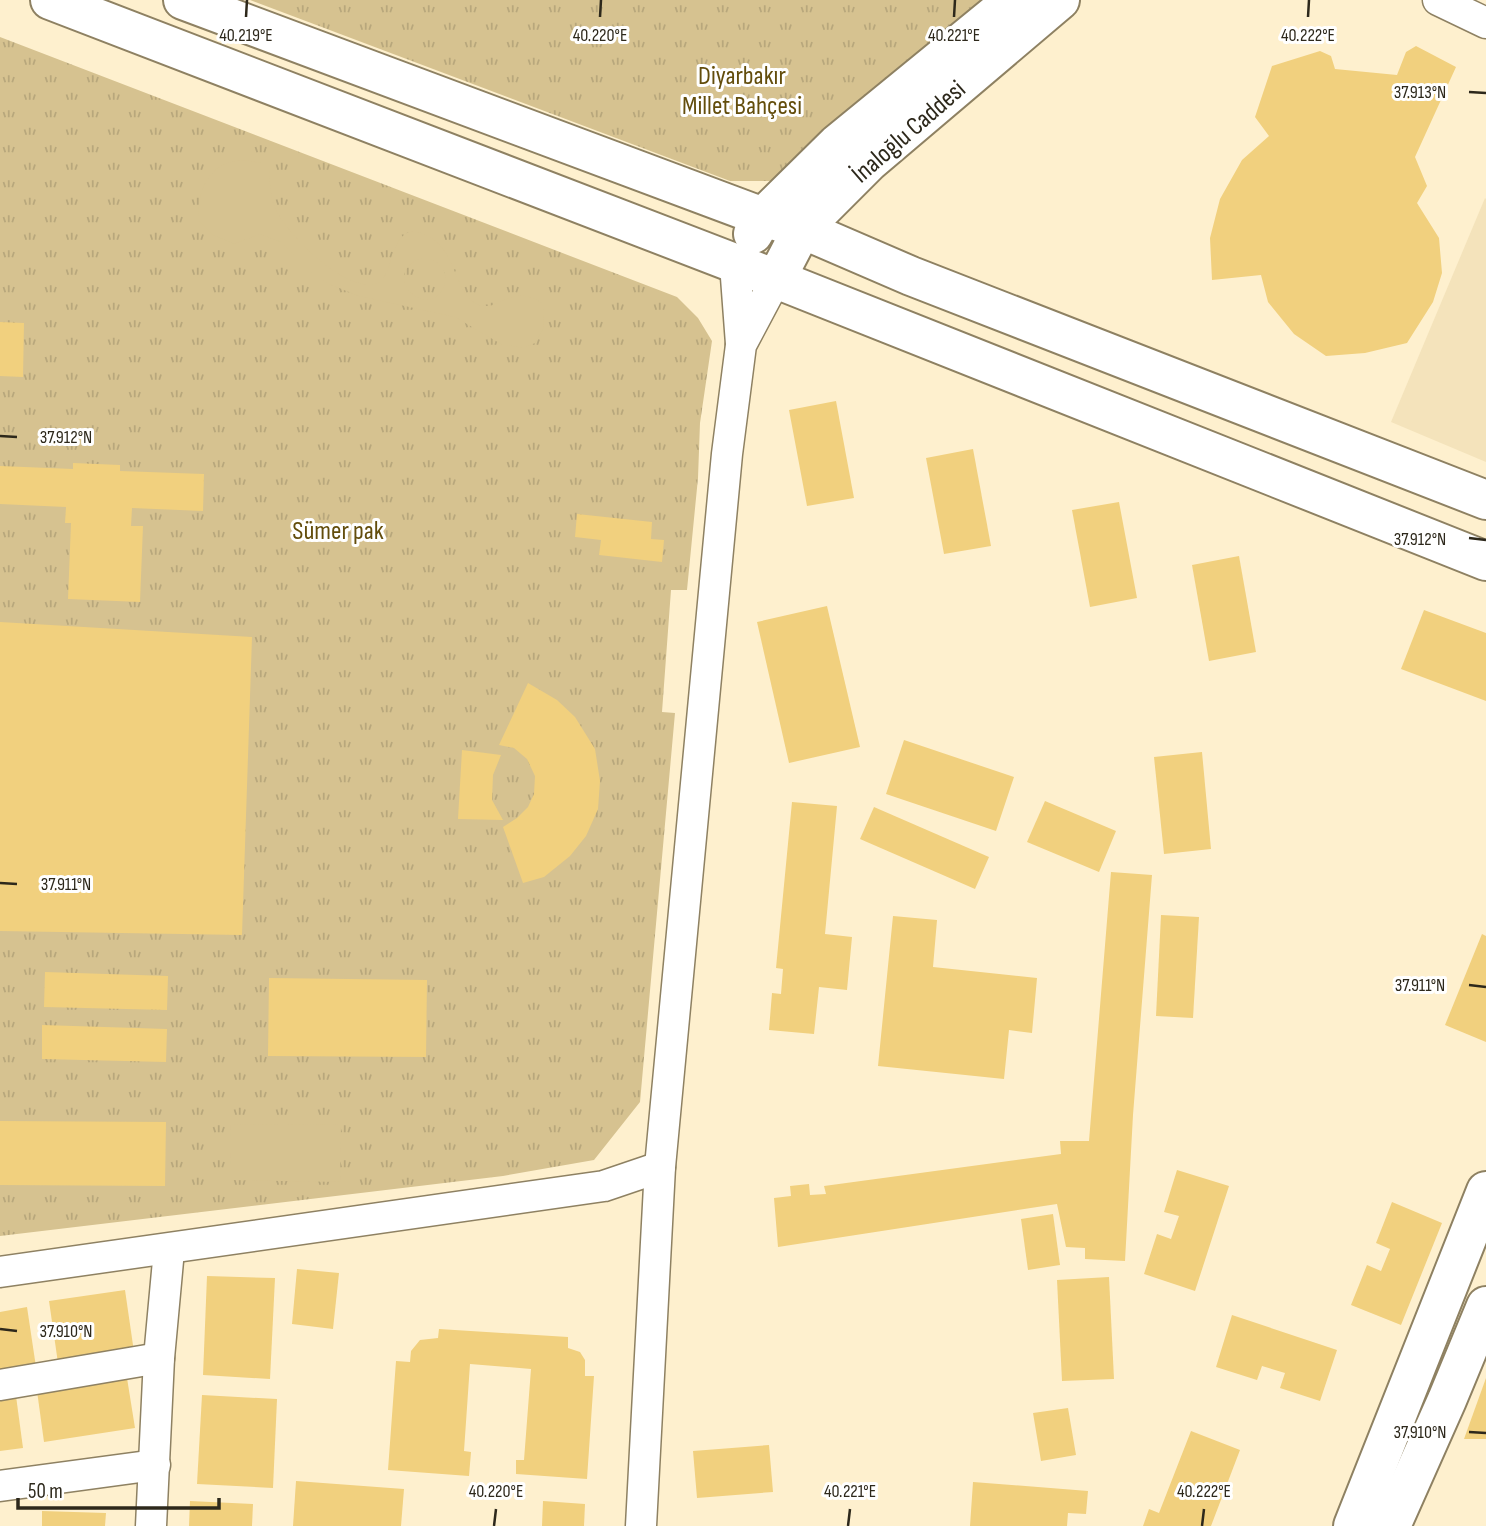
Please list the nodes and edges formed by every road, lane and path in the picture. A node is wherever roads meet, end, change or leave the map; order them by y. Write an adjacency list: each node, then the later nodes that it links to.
1 (50, 0): 9 (main road)
2 (183, 0): 7 (main road)
3 (1013, 0): 7 (main road, İnaloğlu Caddesi)
4 (1060, 0): 8 (main road, İnaloğlu Caddesi)
5 (1438, 0): 6 (street)
6 (1486, 23)
7 (763, 217): 8 (main road); 9 (main road, İnaloğlu Caddesi)
8 (802, 229): 10 (main road, İnaloğlu Caddesi); 12 (main road)
9 (735, 264): 10 (main road); 11 (street)
10 (776, 279): 11 (street); 13 (main road)
11 (741, 345): 14 (street)
12 (1486, 500)
13 (1486, 561)
14 (660, 1167): 16 (street); 24 (street)
15 (1486, 1191): 25 (main road)
16 (169, 1250): 17 (street); 19 (street)
17 (0, 1272)
18 (1486, 1306): 26 (main road)
19 (159, 1357): 20 (street); 21 (street)
20 (0, 1385)
21 (155, 1465): 22 (street); 23 (street)
22 (0, 1486)
23 (151, 1526)
24 (641, 1526)
25 (1353, 1526)
26 (1391, 1526)

